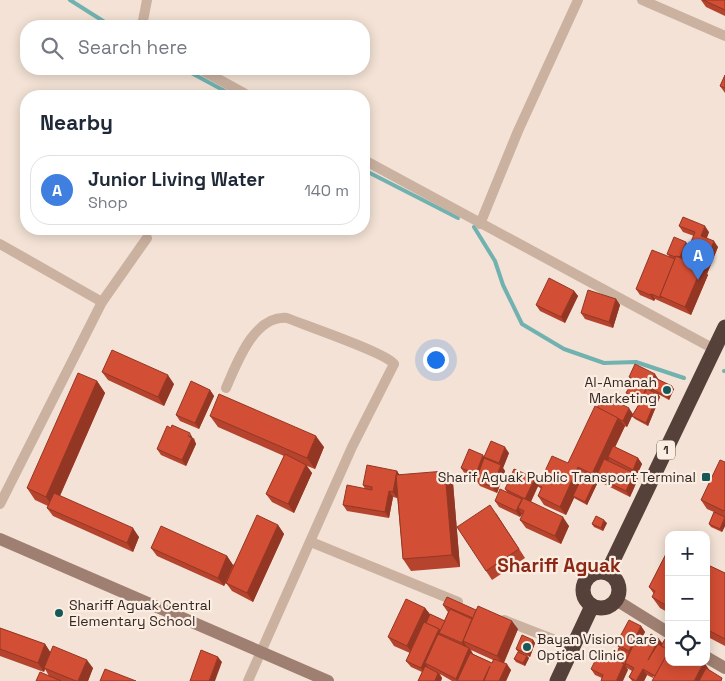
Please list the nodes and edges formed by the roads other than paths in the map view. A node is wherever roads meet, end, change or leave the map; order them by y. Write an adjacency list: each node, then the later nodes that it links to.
1 (147, 0): 4 (street)
2 (578, 0): 9 (street)
3 (642, 0): 5 (street)
4 (143, 20)
5 (725, 36)
6 (211, 75): 7 (street)
7 (238, 90)
8 (370, 163): 9 (street)
9 (480, 224): 14 (street)
10 (147, 238): 12 (street)
11 (0, 244): 12 (street)
12 (102, 302): 16 (street)
13 (725, 327): 14 (highway, 1)
14 (714, 349): 19 (highway, 1)
15 (226, 388): 18 (street)
16 (0, 504)
17 (0, 539): 26 (street)
18 (311, 542): 21 (street); 26 (street)
19 (607, 574): 20 (highway); 22 (highway)
20 (616, 600): 22 (highway); 24 (street)
21 (466, 606)
22 (592, 606): 25 (highway)
23 (492, 616): 25 (street)
24 (665, 631)
25 (573, 648): 31 (highway)
26 (260, 654): 29 (street); 30 (street)
27 (710, 659): 28 (street)
28 (725, 668)
29 (248, 681)
30 (328, 681)
31 (557, 681)

